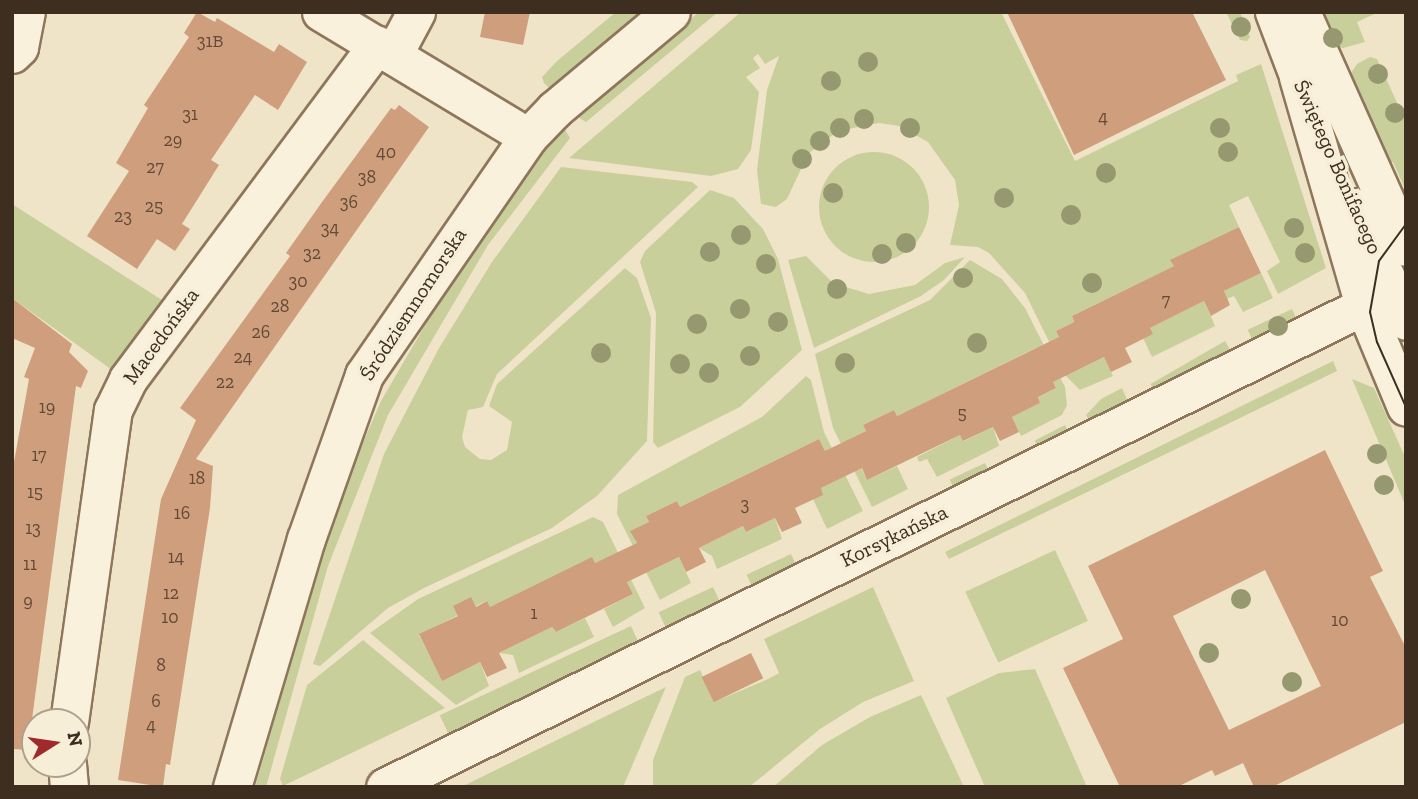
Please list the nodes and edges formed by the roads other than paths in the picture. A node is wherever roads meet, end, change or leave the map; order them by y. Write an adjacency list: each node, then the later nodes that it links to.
1 (26, 12): 8 (street)
2 (321, 12): 7 (street)
3 (416, 12): 7 (street, Macedońska)
4 (671, 12): 9 (street, Śródziemnomorska)
5 (1274, 12): 11 (street, Świętego Bonifacego)
6 (1301, 12): 10 (street, Świętego Bonifacego)
7 (385, 50): 9 (street); 13 (street, Macedońska)
8 (12, 54)
9 (528, 137): 15 (street, Śródziemnomorska)
10 (1406, 247)
11 (1392, 303): 12 (street, Świętego Bonifacego); 14 (street, Korsykańska)
12 (1406, 407)
13 (71, 708)
14 (395, 782)
15 (232, 787)

